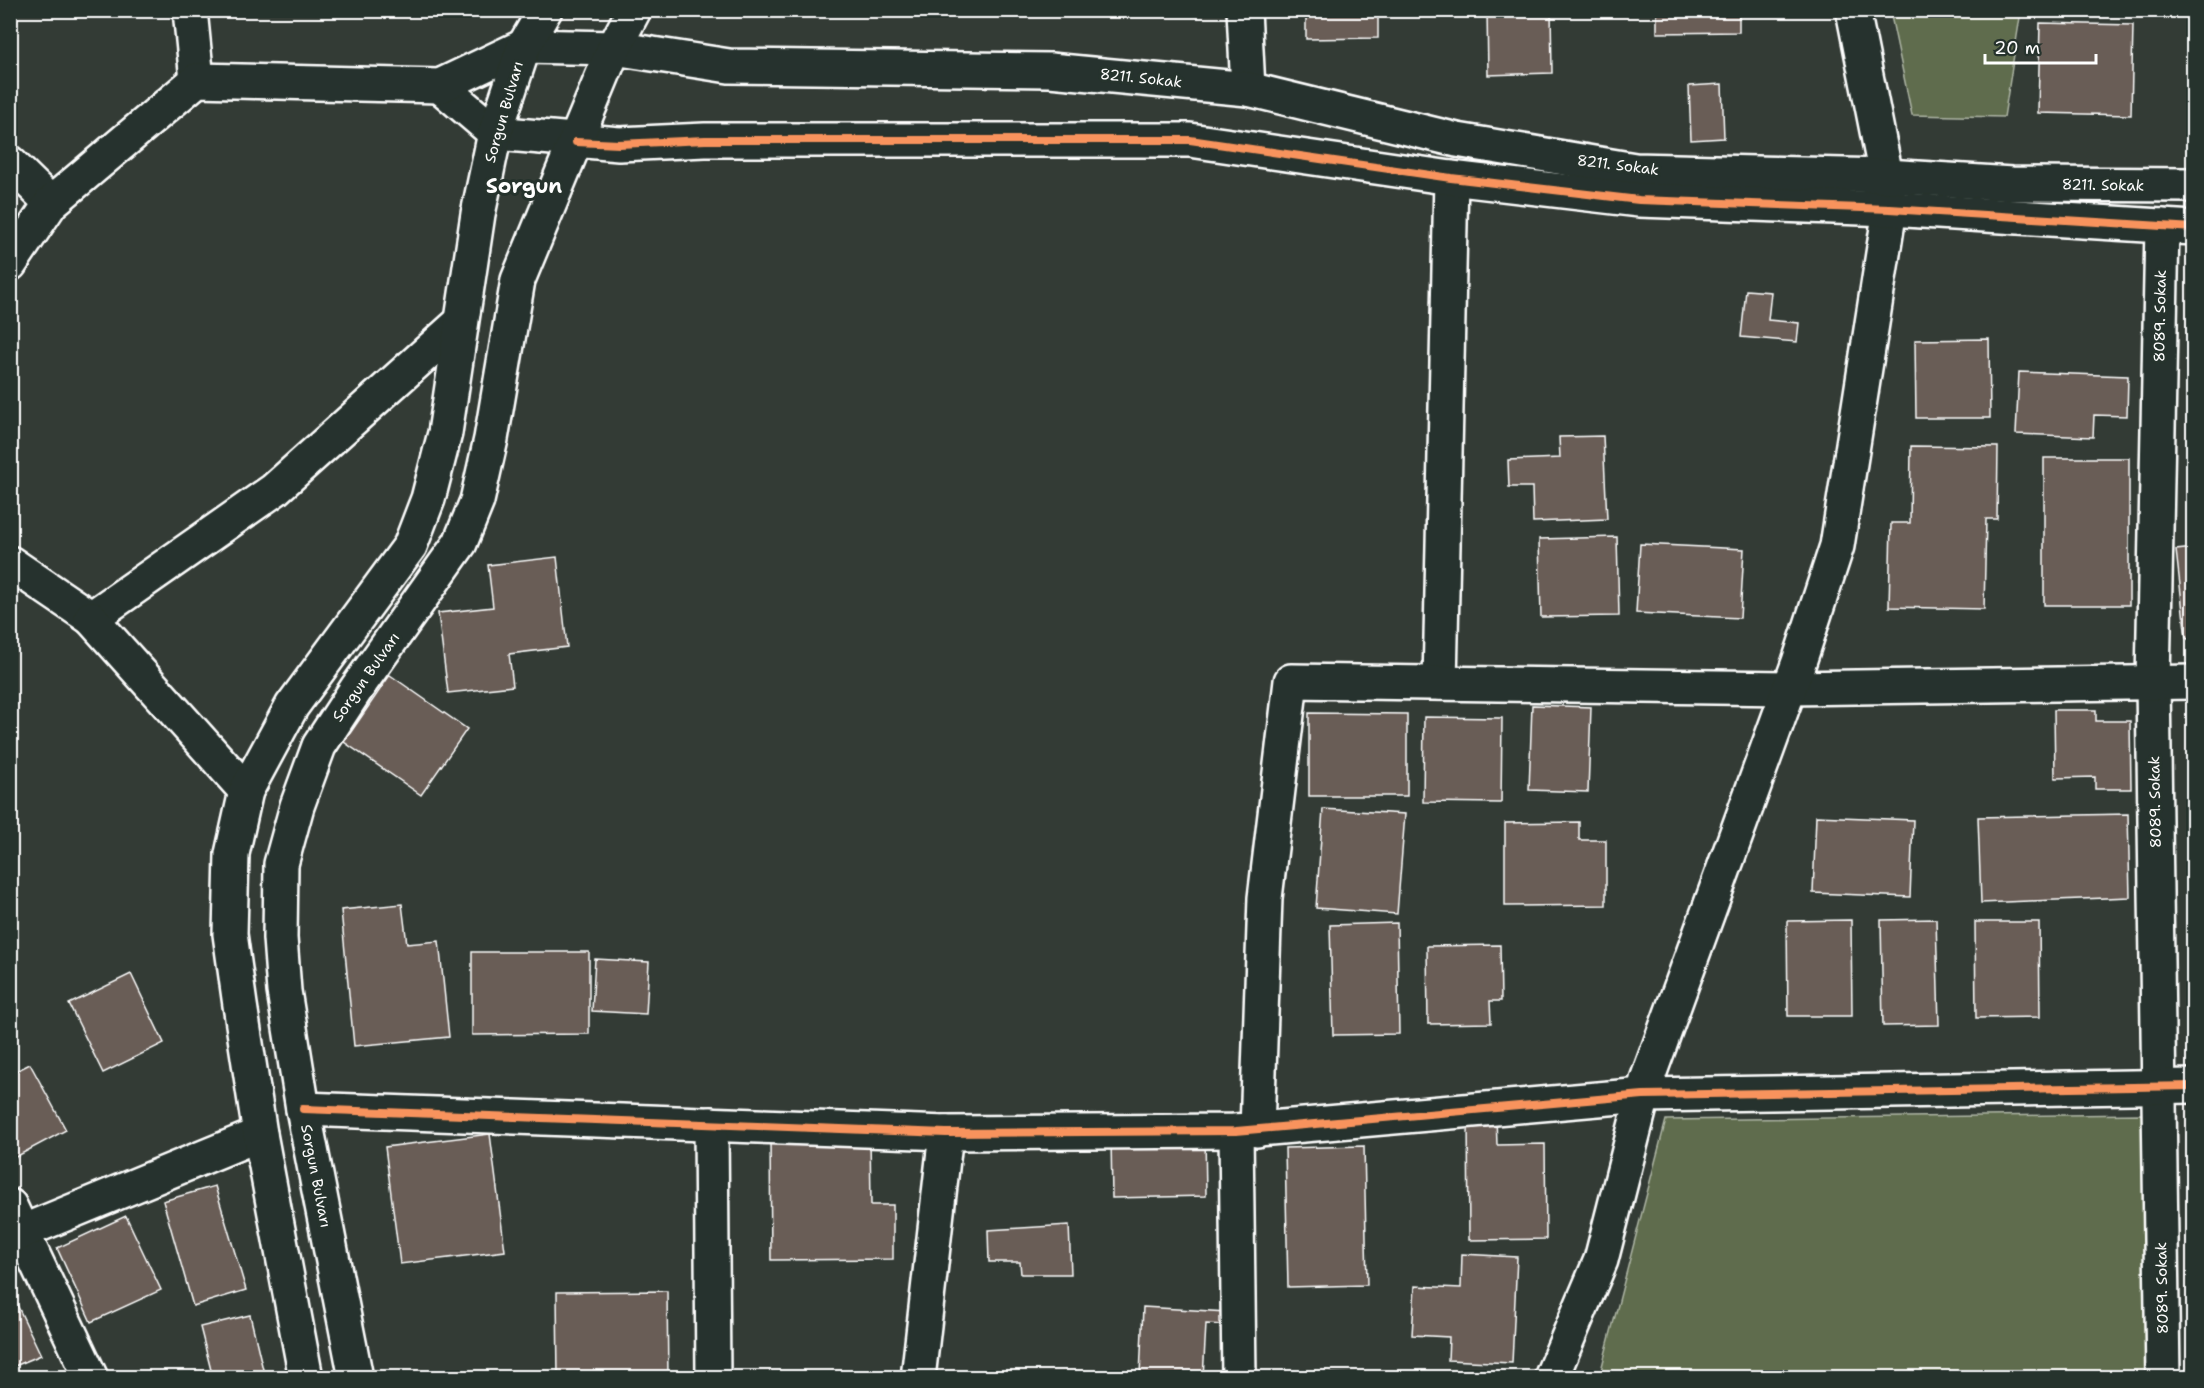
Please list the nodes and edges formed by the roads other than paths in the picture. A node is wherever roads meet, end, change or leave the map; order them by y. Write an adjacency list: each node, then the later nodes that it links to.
1 (190, 10): 8 (street)
2 (545, 10): 6 (street, Sorgun Bulvarı)
3 (634, 10): 7 (street, Sorgun Bulvarı)
4 (1244, 10): 10 (street)
5 (1853, 10): 14 (street)
6 (524, 46): 7 (street, 8211. Sokak); 9 (street); 11 (street, Sorgun Bulvarı)
7 (614, 48): 10 (street, 8211. Sokak); 12 (street, Sorgun Bulvarı)
8 (197, 80): 9 (street); 17 (street)
9 (440, 86): 11 (street)
10 (1248, 89): 14 (street, 8211. Sokak)
11 (495, 133): 12 (street); 21 (street, Sorgun Bulvarı)
12 (576, 142): 15 (street); 32 (street, Sorgun Bulvarı)
13 (10, 163): 17 (street)
14 (1886, 176): 16 (street, 8211. Sokak); 18 (street)
15 (1451, 178): 18 (street); 26 (street)
16 (2193, 185)
17 (51, 203): 20 (street)
18 (1890, 209): 19 (street); 27 (street)
19 (2178, 227): 24 (street, 8089. Sokak)
20 (10, 264)
21 (461, 322): 23 (street); 28 (street, Sorgun Bulvarı)
22 (11, 565): 23 (street)
23 (91, 618): 28 (street)
24 (2153, 682): 25 (street); 27 (street); 30 (street, 8089. Sokak)
25 (2193, 682)
26 (1440, 683): 27 (street); 34 (street)
27 (1790, 688): 31 (street)
28 (246, 791): 36 (street, Sorgun Bulvarı)
29 (2193, 1086): 30 (street)
30 (2159, 1087): 31 (street); 45 (street, 8089. Sokak)
31 (1643, 1095): 34 (street); 44 (street)
32 (303, 1109): 33 (street); 40 (street, Sorgun Bulvarı)
33 (711, 1124): 35 (street); 41 (street)
34 (1247, 1130): 35 (street); 43 (street)
35 (946, 1133): 42 (street)
36 (260, 1134): 37 (street); 39 (street, Sorgun Bulvarı)
37 (15, 1225): 38 (street)
38 (91, 1377)
39 (306, 1377)
40 (356, 1377)
41 (713, 1377)
42 (918, 1377)
43 (1239, 1377)
44 (1551, 1377)
45 (2163, 1377)

